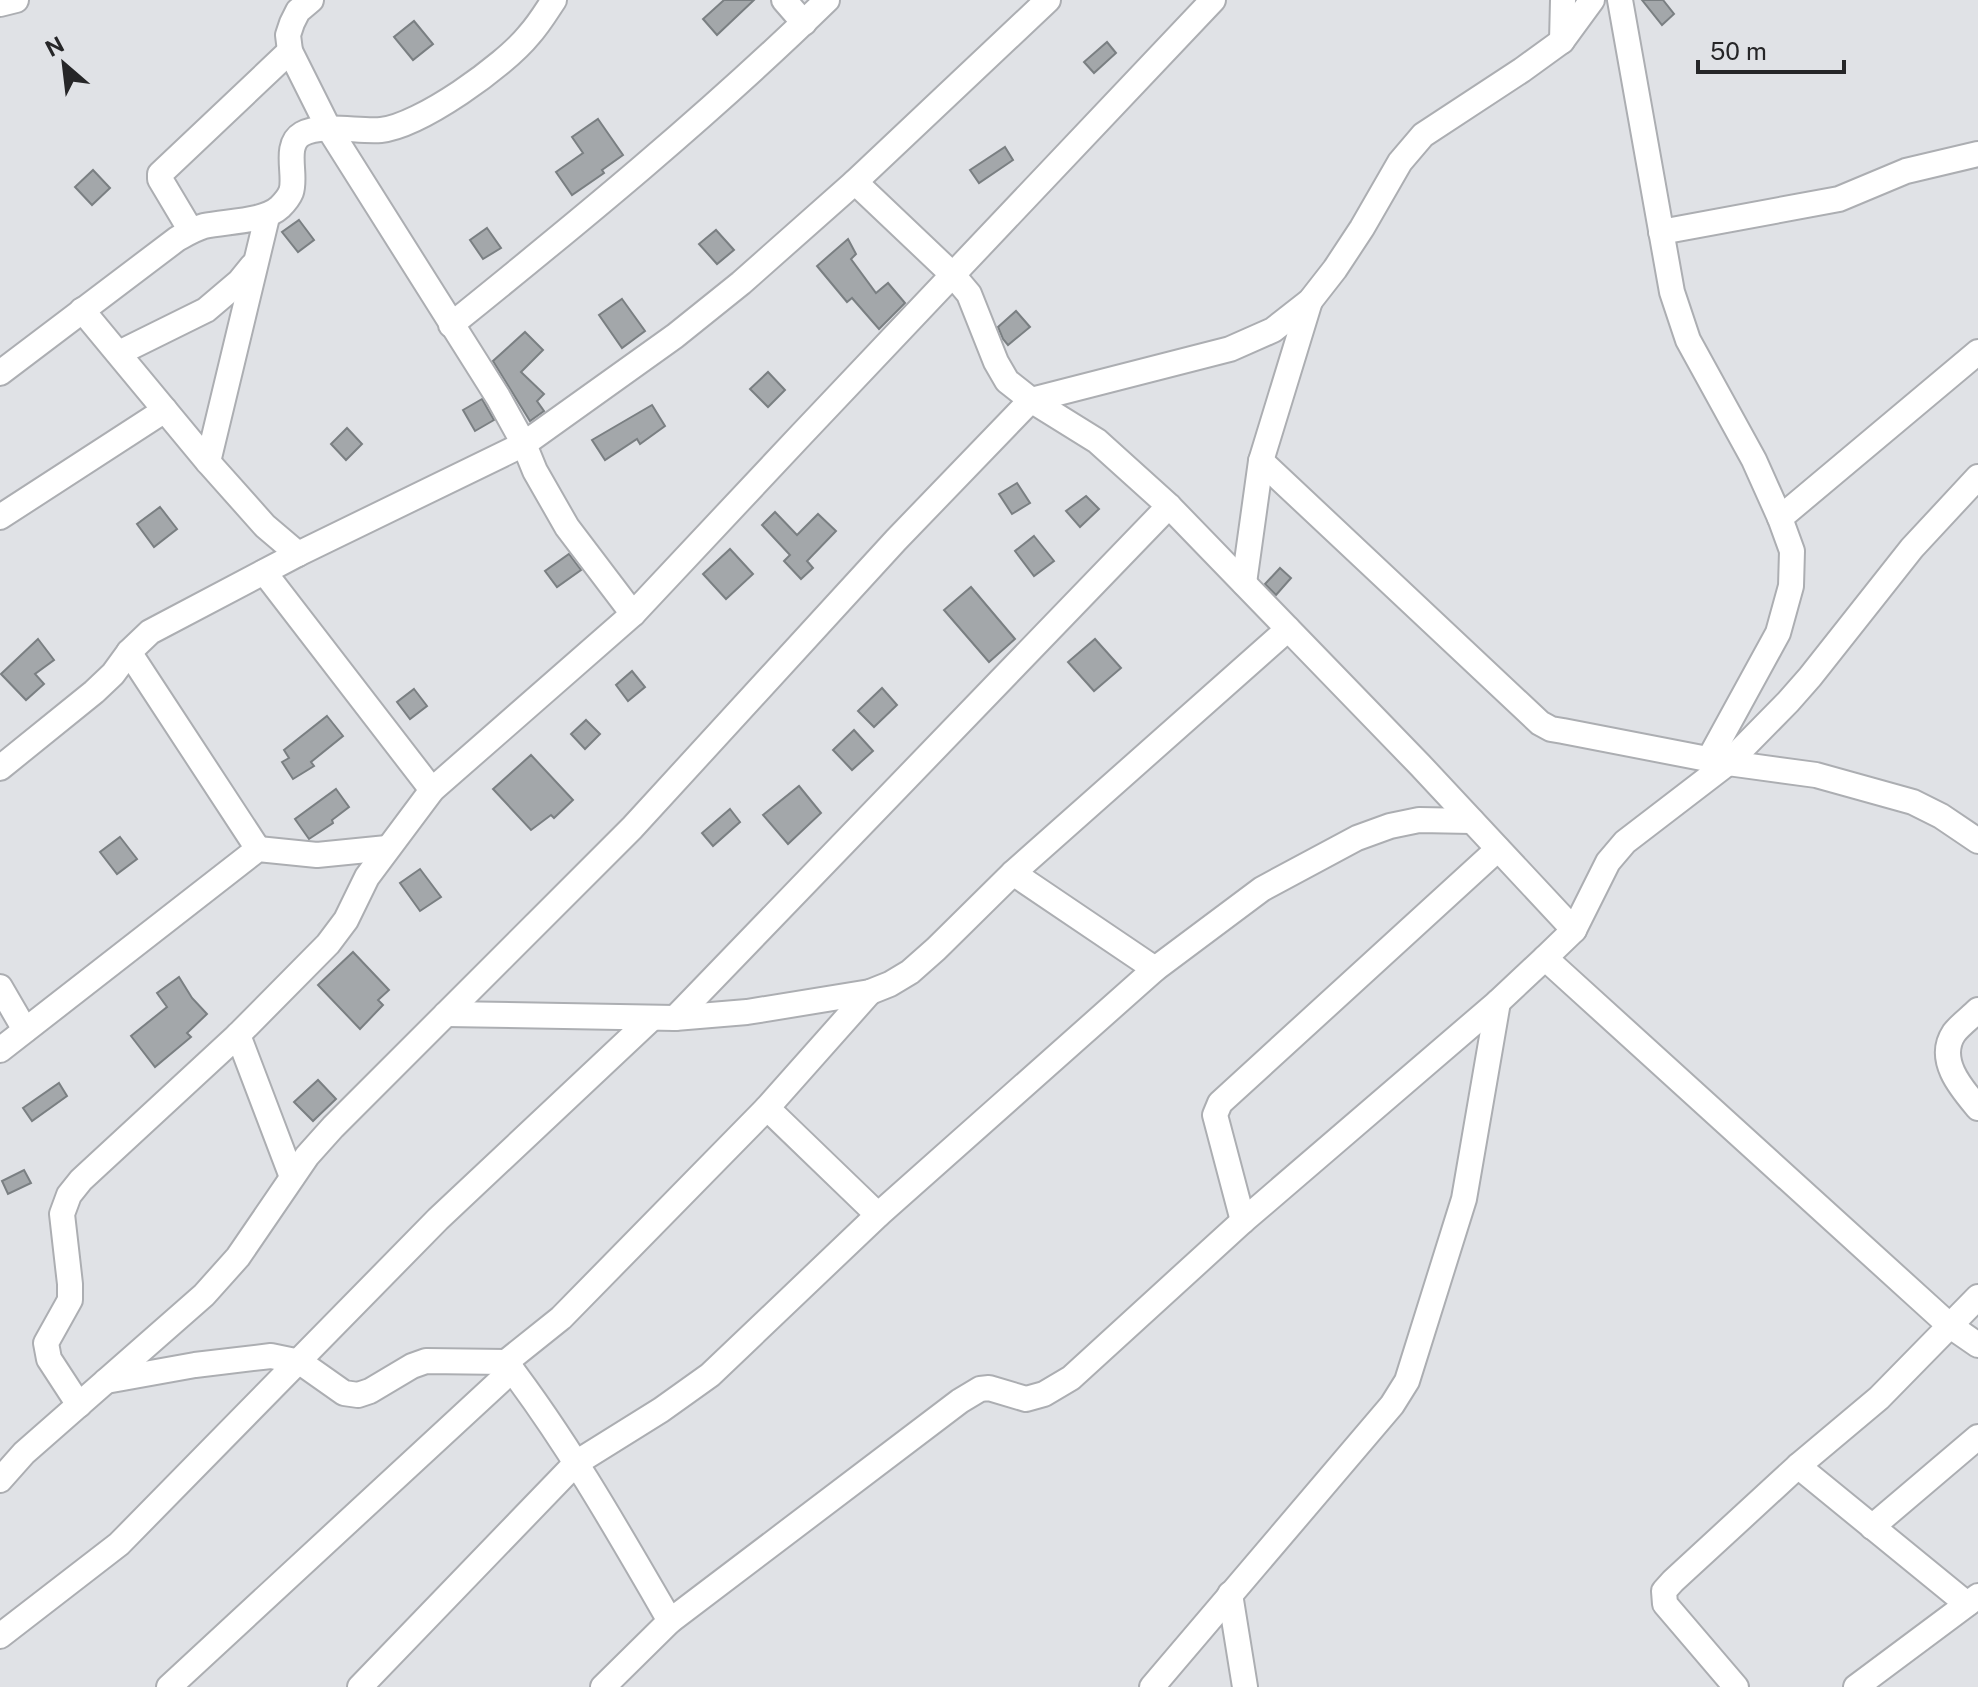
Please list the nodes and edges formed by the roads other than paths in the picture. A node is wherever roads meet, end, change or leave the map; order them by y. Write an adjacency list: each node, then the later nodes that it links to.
1 (16, 0): 11 (street)
2 (311, 0): 14 (street)
3 (554, 0): 15 (street)
4 (784, 0): 12 (street)
5 (827, 0): 12 (street)
6 (1048, 0): 17 (street)
7 (1213, 0): 22 (street)
8 (1563, 0): 13 (street)
9 (1592, 0): 13 (street)
10 (1620, 0): 20 (street)
11 (0, 4)
12 (804, 23): 25 (street)
13 (1562, 41): 23 (street)
14 (290, 51): 15 (street); 19 (street)
15 (329, 129): 18 (street); 25 (street)
16 (1978, 154): 20 (street)
17 (855, 182): 22 (street); 31 (street)
18 (267, 217): 19 (street); 21 (street)
19 (191, 231): 24 (street)
20 (1661, 232): 37 (street)
21 (257, 259): 27 (street); 33 (street)
22 (953, 275): 29 (street); 41 (street)
23 (1310, 301): 29 (street); 32 (street)
24 (82, 310): 27 (street); 28 (street)
25 (451, 325): 31 (street)
26 (1978, 352): 37 (street)
27 (119, 353): 30 (street)
28 (0, 373)
29 (1031, 400): 35 (street); 60 (street)
30 (165, 410): 33 (street); 36 (street)
31 (524, 444): 38 (street); 41 (street)
32 (1261, 461): 40 (street); 44 (street)
33 (208, 462): 38 (street)
34 (1978, 477): 44 (street)
35 (1169, 506): 40 (street); 61 (street)
36 (0, 517)
37 (1780, 518): 44 (street)
38 (298, 554): 39 (street)
39 (264, 572): 43 (street); 46 (street)
40 (1244, 583): 42 (street)
41 (633, 614): 46 (street)
42 (1288, 629): 47 (street); 52 (street)
43 (129, 652): 45 (street); 50 (street)
44 (1718, 761): 48 (street); 53 (street)
45 (0, 768)
46 (432, 790): 49 (street)
47 (1472, 821): 51 (street); 55 (street)
48 (1978, 841)
49 (387, 848): 50 (street); 63 (street)
50 (258, 849): 62 (street)
51 (1498, 849): 53 (street); 69 (street)
52 (1013, 873): 55 (street); 57 (street)
53 (1574, 930): 54 (street)
54 (1545, 958): 58 (street); 71 (street)
55 (1155, 969): 68 (street)
56 (0, 987): 62 (street)
57 (870, 992): 61 (street); 65 (street)
58 (1498, 1002): 69 (street); 82 (street)
59 (1978, 1010): 66 (street)
60 (446, 1014): 61 (street); 67 (street)
61 (663, 1018): 73 (street)
62 (25, 1030): 64 (street)
63 (238, 1035): 67 (street); 76 (street)
64 (0, 1050)
65 (767, 1108): 68 (street); 74 (street)
66 (1978, 1108)
67 (292, 1177): 75 (street)
68 (878, 1215): 78 (street)
69 (1243, 1221): 84 (street)
70 (1978, 1297): 71 (street)
71 (1949, 1325): 72 (street); 79 (street)
72 (1978, 1345)
73 (300, 1362): 74 (street); 75 (street); 85 (street)
74 (509, 1366): 78 (street); 86 (street)
75 (106, 1381): 76 (street)
76 (79, 1405): 80 (street)
77 (1978, 1437): 81 (street)
78 (576, 1463): 84 (street); 87 (street)
79 (1798, 1466): 81 (street); 91 (street)
80 (0, 1480)
81 (1872, 1527): 83 (street)
82 (1230, 1594): 89 (street); 90 (street)
83 (1973, 1600): 92 (street)
84 (670, 1621): 88 (street)
85 (0, 1636)
86 (169, 1687)
87 (360, 1687)
88 (603, 1687)
89 (1152, 1687)
90 (1245, 1687)
91 (1736, 1687)
92 (1856, 1687)

